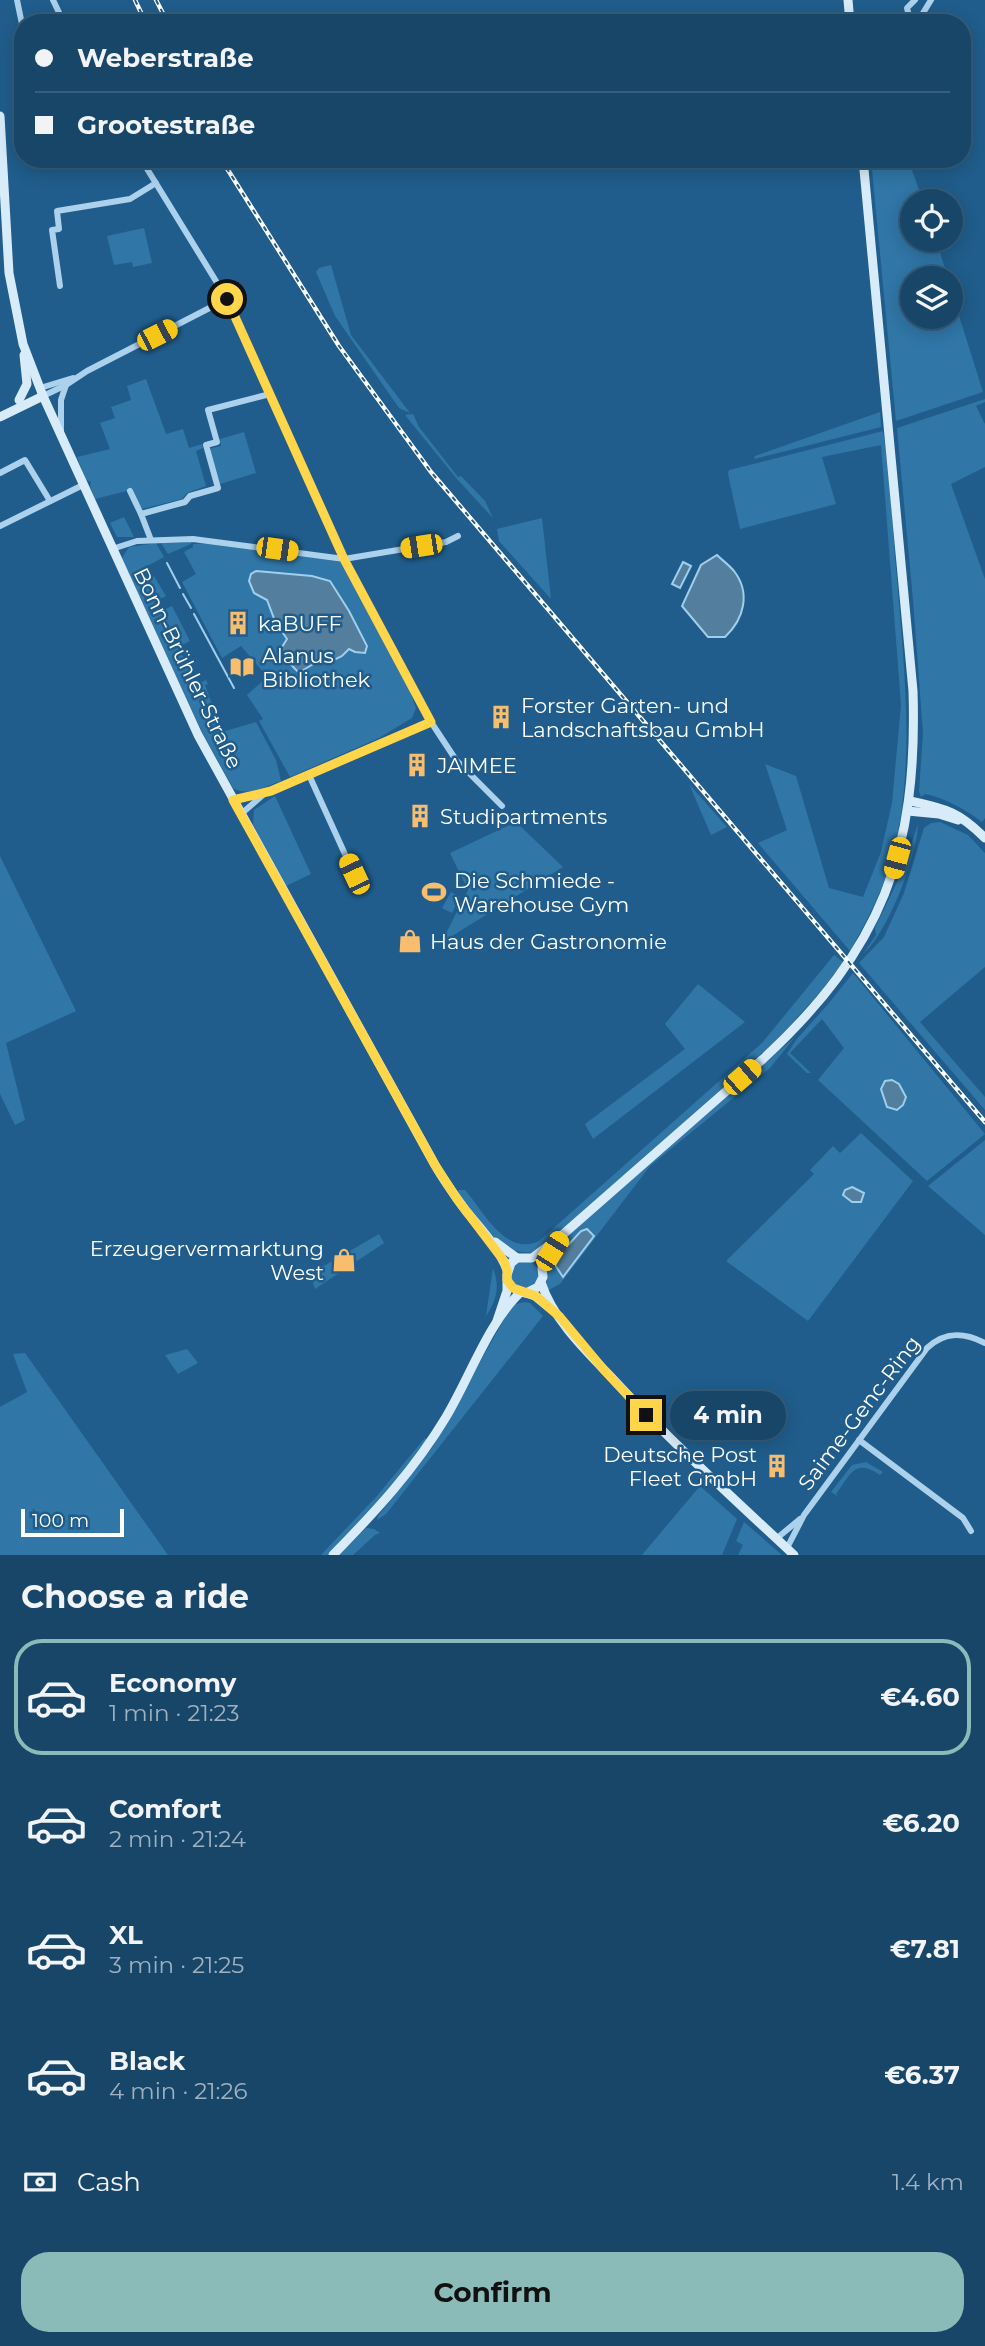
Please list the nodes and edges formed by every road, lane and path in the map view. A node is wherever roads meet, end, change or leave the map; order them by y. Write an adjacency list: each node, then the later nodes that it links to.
1 (0, 116): 7 (main road, Bonn-Brühler-Straße)
2 (147, 168): 4 (street)
3 (864, 168): 30 (main road)
4 (156, 183): 5 (street); 6 (street)
5 (60, 286)
6 (227, 299): 8 (street); 11 (street)
7 (23, 344): 10 (main road, Bonn-Brühler-Straße); 12 (main road)
8 (75, 377): 9 (street); 10 (street)
9 (66, 385): 10 (street); 14 (street, Bonn-Brühler-Straße)
10 (42, 392): 12 (main road); 13 (main road); 14 (main road, Bonn-Brühler-Straße)
11 (270, 394): 19 (street); 24 (street)
12 (19, 400): 13 (main road)
13 (3, 416)
14 (62, 437): 16 (main road, Bonn-Brühler-Straße)
15 (0, 473): 18 (street)
16 (83, 485): 18 (street); 23 (main road, Bonn-Brühler-Straße)
17 (130, 491): 19 (street)
18 (50, 501): 20 (street)
19 (141, 514): 22 (street)
20 (0, 526)
21 (458, 536): 24 (street)
22 (151, 540): 23 (street); 24 (street)
23 (112, 550): 28 (main road, Bonn-Brühler-Straße)
24 (344, 559): 25 (street)
25 (431, 722): 26 (street); 29 (street)
26 (309, 775): 27 (street); 33 (street)
27 (266, 793): 28 (street); 31 (street)
28 (233, 800): 31 (main road, Bonn-Brühler-Straße)
29 (502, 806)
30 (909, 806): 32 (main road); 35 (main road)
31 (241, 814): 34 (main road, Bonn-Brühler-Straße)
32 (985, 838)
33 (365, 881)
34 (485, 1234): 36 (main road, Bonn-Brühler-Straße); 39 (main road, Bonn-Brühler-Straße)
35 (560, 1237): 37 (main road); 38 (main road)
36 (517, 1258): 37 (main road); 39 (main road)
37 (532, 1258): 38 (main road)
38 (542, 1268): 40 (main road)
39 (507, 1275): 41 (main road); 43 (main road)
40 (541, 1282): 41 (main road); 42 (main road)
41 (524, 1293): 42 (main road); 43 (main road)
42 (560, 1317): 48 (main road)
43 (497, 1321): 50 (main road)
44 (985, 1343): 45 (street, Saime-Genc-Ring)
45 (859, 1440): 46 (street, Saime-Genc-Ring); 47 (street)
46 (804, 1515): 48 (street, Saime-Genc-Ring); 49 (street, Saime-Genc-Ring)
47 (971, 1531)
48 (776, 1539): 49 (main road)
49 (790, 1552)
50 (333, 1555)

